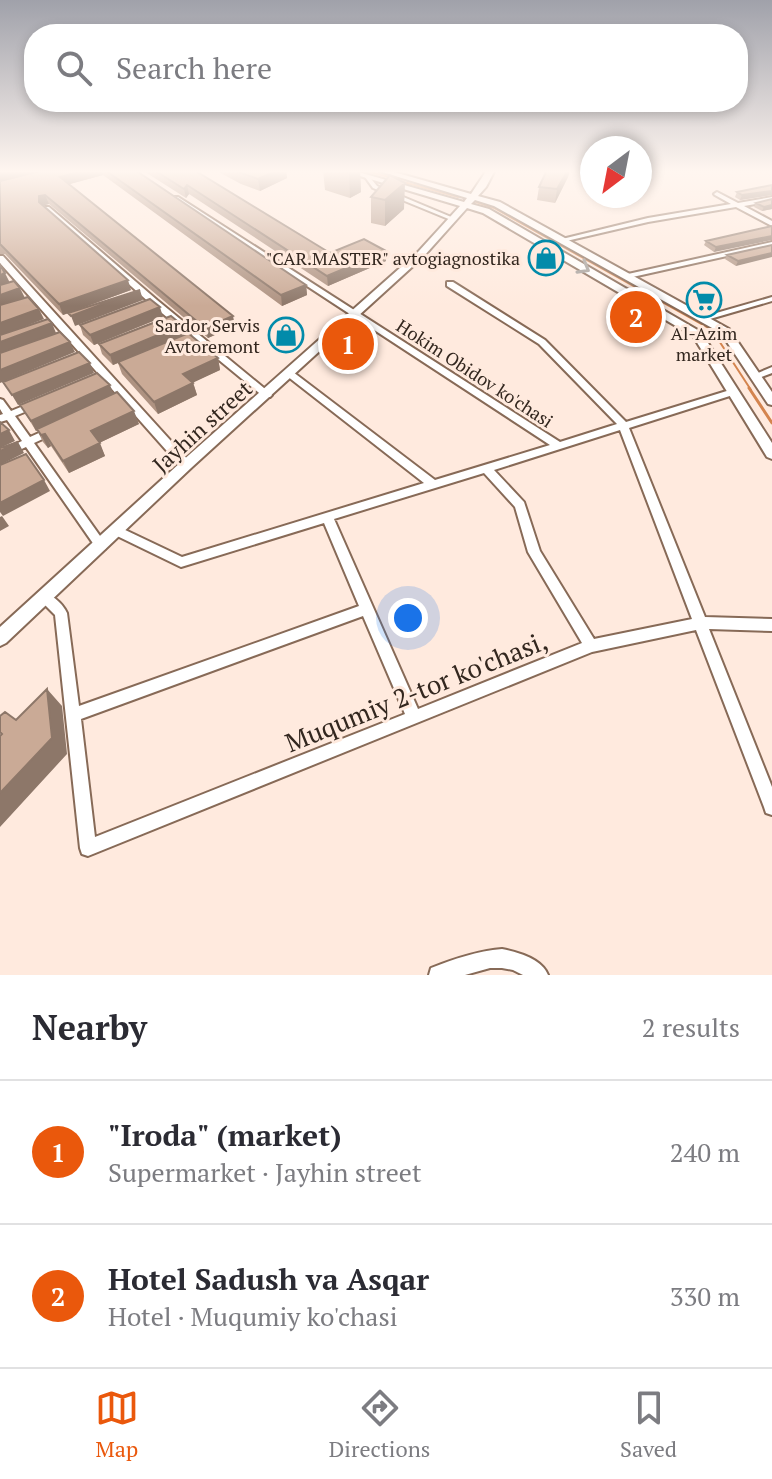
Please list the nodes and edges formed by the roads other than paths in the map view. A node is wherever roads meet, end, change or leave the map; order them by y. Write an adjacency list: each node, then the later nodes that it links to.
1 (56, 216): 17 (street)
2 (203, 216): 24 (street, Hokim Obidov ko'chasi)
3 (444, 216): 8 (street)
4 (456, 216): 8 (main road, Jayhin street)
5 (494, 216): 45 (main road, one-way to 45)
6 (518, 216): 9 (main road)
7 (677, 216): 9 (street)
8 (453, 219): 24 (main road, Jayhin street)
9 (562, 240): 13 (main road)
10 (772, 244): 13 (street)
11 (0, 258): 12 (street)
12 (5, 271): 14 (street)
13 (628, 276): 26 (main road)
14 (23, 284): 16 (street); 20 (street)
15 (450, 284): 54 (street)
16 (12, 288)
17 (143, 292): 18 (street); 21 (street)
18 (128, 297)
19 (772, 299): 26 (street)
20 (37, 300): 22 (street); 28 (street)
21 (154, 302): 23 (street); 27 (street)
22 (25, 304)
23 (140, 308)
24 (354, 315): 41 (main road, Jayhin street); 56 (street, Hokim Obidov ko'chasi)
25 (71, 318): 28 (street)
26 (703, 318): 43 (main road)
27 (175, 319): 29 (street); 33 (street)
28 (56, 322): 30 (street); 32 (street)
29 (160, 325)
30 (41, 327)
31 (83, 329): 32 (street)
32 (69, 335): 34 (street); 37 (street)
33 (196, 336): 35 (street); 46 (street)
34 (55, 340)
35 (183, 342)
36 (101, 348): 37 (street)
37 (86, 354): 38 (street); 42 (street)
38 (72, 360)
39 (118, 370): 42 (street)
40 (772, 370): 43 (street)
41 (290, 374): 46 (main road, Jayhin street); 63 (street)
42 (105, 375): 44 (street); 47 (street)
43 (756, 376): 49 (main road)
44 (92, 381)
45 (733, 392): 54 (street); 58 (main road)
46 (267, 395): 61 (main road, Jayhin street)
47 (125, 397): 51 (street); 61 (street)
48 (51, 398): 52 (street)
49 (772, 401)
50 (0, 402): 52 (street)
51 (112, 404)
52 (5, 417): 55 (street)
53 (70, 423): 55 (street)
54 (623, 425): 56 (street); 69 (street)
55 (29, 442): 57 (street); 59 (street)
56 (558, 445): 62 (street)
57 (38, 454): 60 (street); 66 (street)
58 (772, 454)
59 (0, 455)
60 (25, 460)
61 (186, 465): 65 (main road, Jayhin street)
62 (486, 468): 63 (street); 72 (street)
63 (433, 484): 64 (street)
64 (327, 517): 65 (street); 68 (street)
65 (117, 531): 66 (main road, Jayhin street)
66 (101, 546): 67 (main road, Jayhin street)
67 (44, 598): 71 (main road, Jayhin street); 73 (street)
68 (367, 609): 73 (street); 74 (street)
69 (701, 623): 70 (street, Muqumiy 2-tor ko'chasi,); 72 (street, Muqumiy 2-tor ko'chasi,); 75 (street)
70 (772, 625)
71 (0, 638)
72 (591, 646): 74 (street, Muqumiy 2-tor ko'chasi,)
73 (73, 715): 74 (street, Muqumiy 2-tor ko'chasi,)
74 (414, 717)
75 (772, 807)
76 (438, 975): 77 (street)
77 (539, 975)

